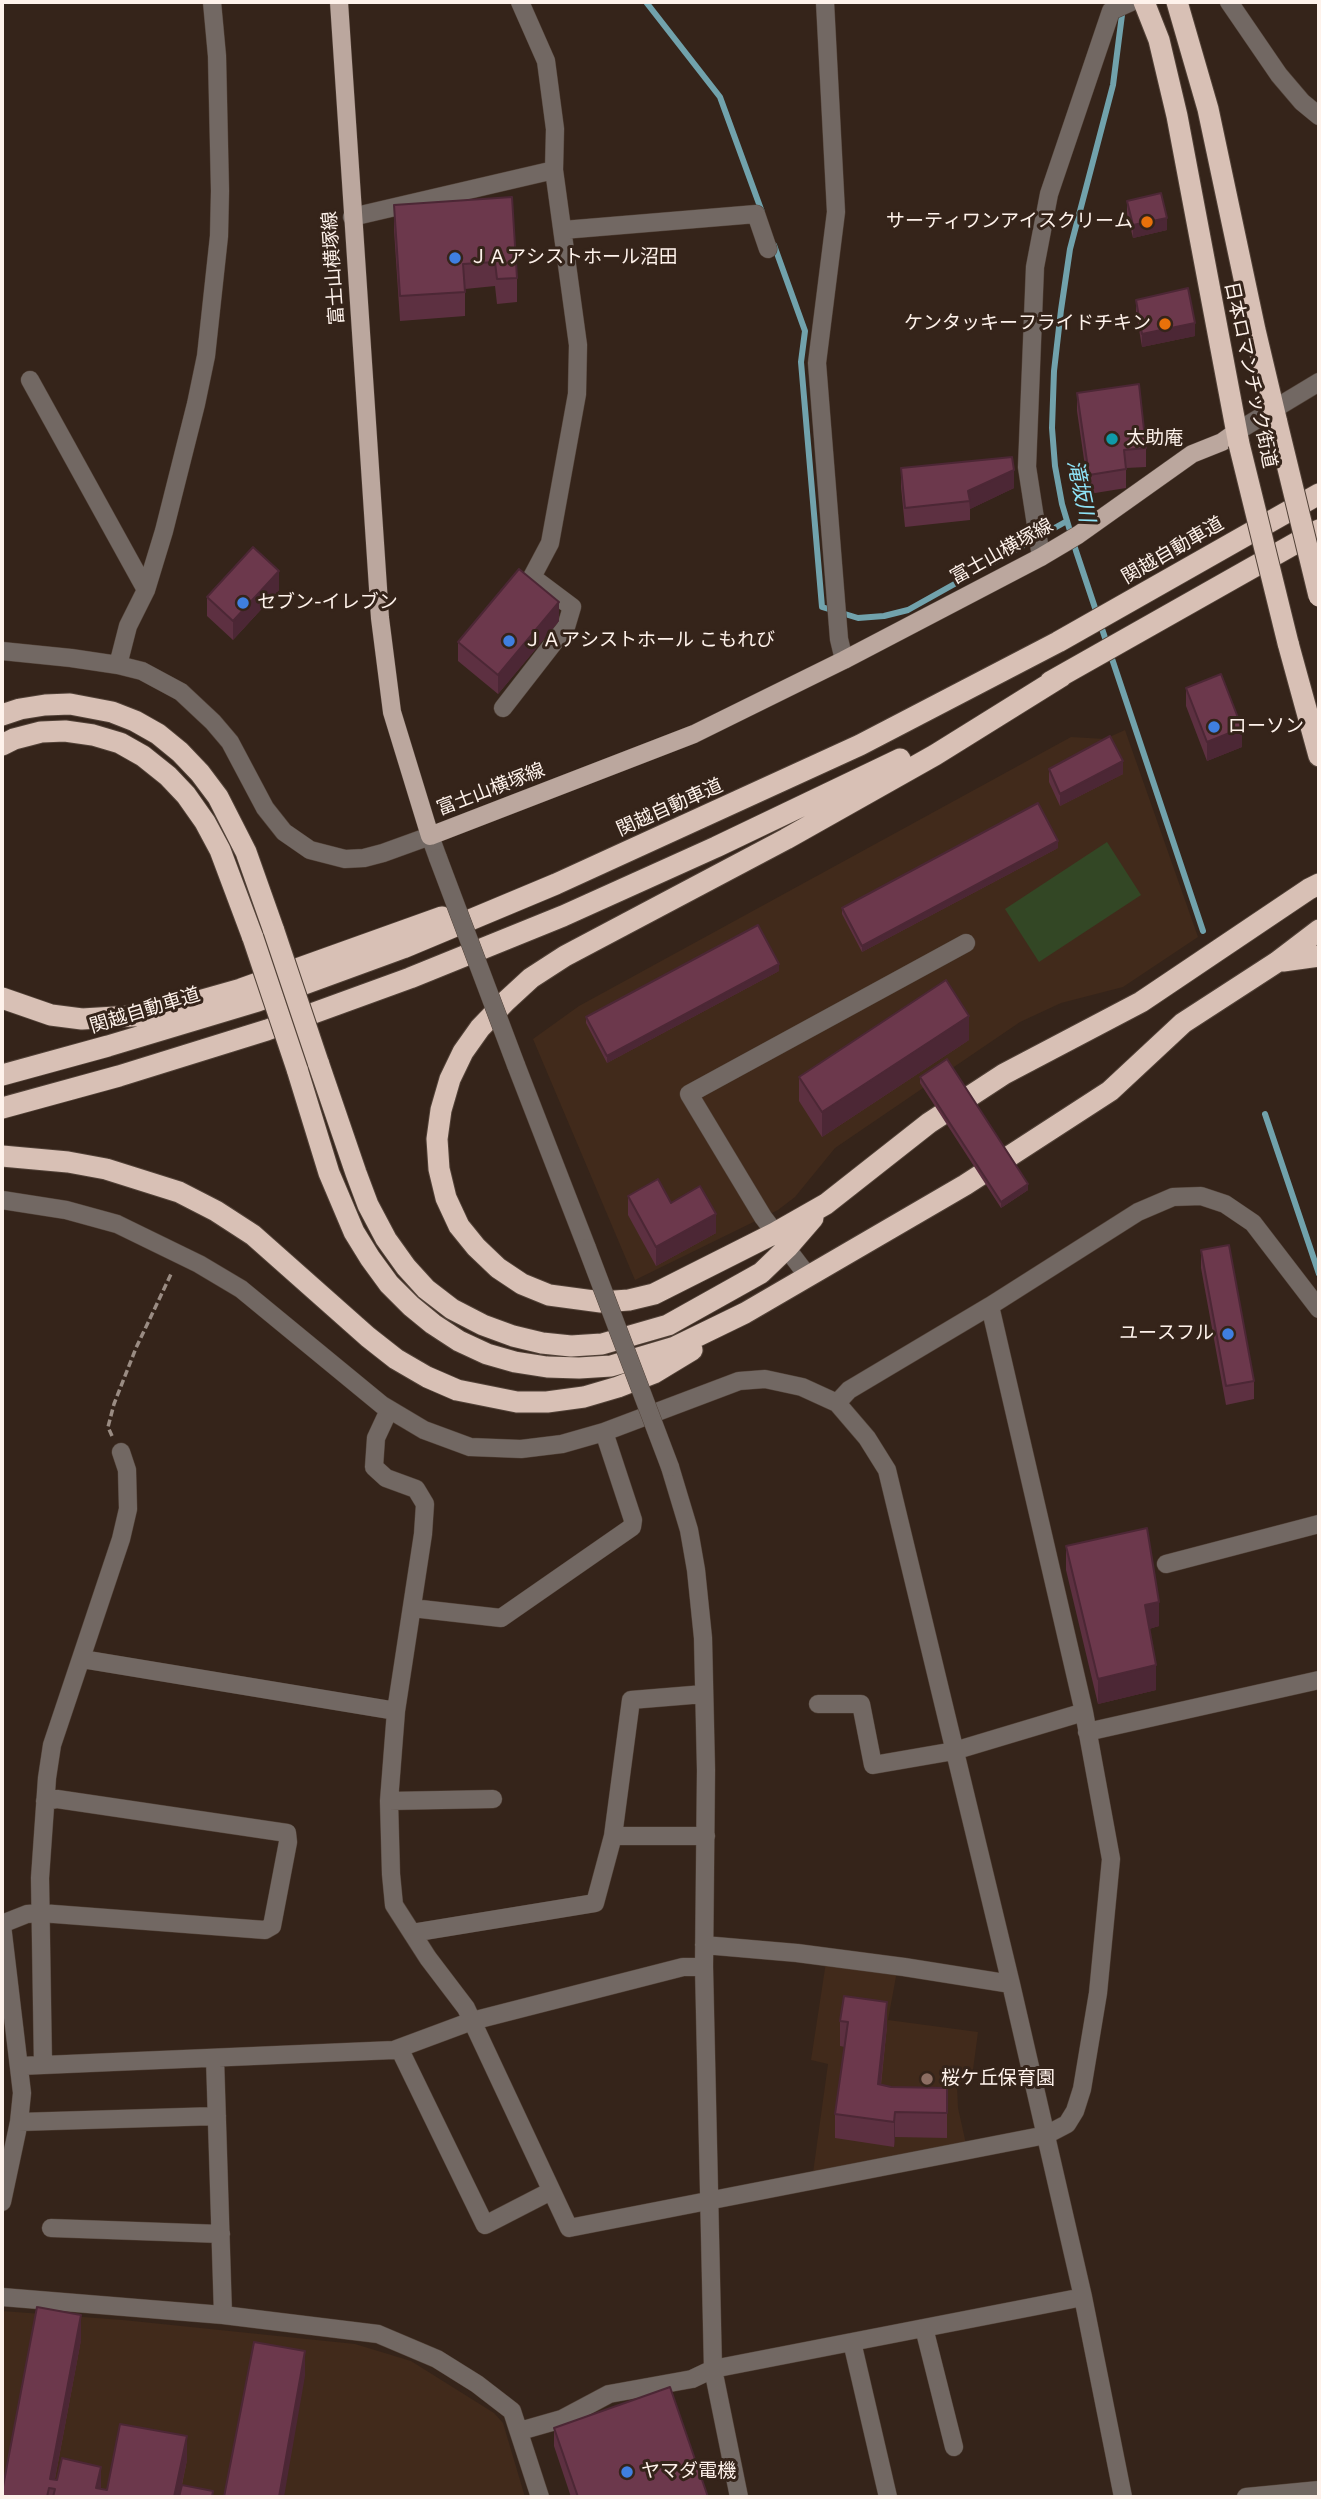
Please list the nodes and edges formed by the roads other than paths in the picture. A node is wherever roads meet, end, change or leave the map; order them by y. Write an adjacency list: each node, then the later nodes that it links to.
1 (212, 2): 21 (street)
2 (339, 2): 11 (main road, 富士山横塚線)
3 (520, 2): 10 (street)
4 (825, 2): 24 (street)
5 (1131, 2): 20 (street)
6 (1144, 2): 17 (highway, 日本ロマンチック街道)
7 (1177, 2): 16 (highway, 日本ロマンチック街道)
8 (1229, 2): 9 (street)
9 (1319, 116)
10 (554, 170): 11 (street); 12 (street)
11 (352, 217): 32 (main road, 富士山横塚線)
12 (562, 230): 13 (street); 27 (street)
13 (768, 249)
14 (30, 380): 21 (street)
15 (1319, 382): 16 (street)
16 (1275, 417): 17 (street); 22 (highway, 日本ロマンチック街道, bridge)
17 (1238, 438): 20 (main road, 富士山横塚線); 30 (highway, 日本ロマンチック街道, bridge)
18 (1319, 494): 31 (highway, 関越自動車道)
19 (1319, 530): 26 (highway)
20 (1041, 557): 24 (main road, 富士山横塚線)
21 (146, 590): 25 (street)
22 (1319, 596)
23 (2, 651): 25 (street)
24 (844, 660): 32 (main road, 富士山横塚線)
25 (118, 665): 32 (street)
26 (1062, 676): 40 (highway); 43 (highway)
27 (503, 708)
28 (2, 715): 43 (highway, bridge)
29 (2, 745): 47 (highway, bridge)
30 (1319, 756)
31 (709, 816): 38 (highway); 39 (highway, 関越自動車道)
32 (430, 836): 57 (street, bridge)
33 (1319, 884): 43 (highway)
34 (1319, 930): 37 (highway)
35 (966, 943): 43 (street)
36 (1319, 956): 37 (highway)
37 (1277, 962): 44 (highway)
38 (2, 998)
39 (2, 1075)
40 (2, 1108)
41 (2, 1156): 47 (highway)
42 (2, 1200): 49 (street)
43 (781, 1240): 44 (street)
44 (807, 1275): 47 (highway)
45 (990, 1306): 46 (street); 48 (street); 60 (street)
46 (1319, 1308)
47 (745, 1312)
48 (837, 1404): 50 (street); 62 (street)
49 (389, 1410): 50 (street); 54 (street)
50 (604, 1432): 54 (street)
51 (121, 1452): 55 (street)
52 (1319, 1524): 53 (street)
53 (1166, 1563)
54 (412, 1608): 59 (street)
55 (82, 1659): 59 (street); 64 (street)
56 (1319, 1680): 61 (street)
57 (704, 1694): 66 (street); 67 (street)
58 (818, 1704): 62 (street)
59 (396, 1711): 65 (street)
60 (1084, 1712): 61 (street); 62 (street)
61 (1087, 1732): 81 (street)
62 (954, 1751): 73 (street)
63 (493, 1799): 65 (street)
64 (45, 1801): 68 (street); 68 (street)
65 (389, 1801): 70 (street)
66 (613, 1836): 67 (street); 70 (street)
67 (706, 1836): 71 (street)
68 (41, 1913): 69 (street); 77 (street)
69 (2, 1924): 78 (street)
70 (412, 1933): 74 (street)
71 (704, 1945): 72 (street); 73 (street)
72 (704, 1967): 74 (street); 83 (street)
73 (1011, 1984): 81 (street)
74 (472, 2021): 75 (street); 82 (street)
75 (399, 2048): 76 (street); 82 (street)
76 (215, 2058): 77 (street); 79 (street)
77 (43, 2065): 78 (street)
78 (20, 2066): 80 (street)
79 (217, 2116): 80 (street); 86 (street)
80 (19, 2122): 84 (street)
81 (1046, 2136): 83 (street); 88 (street)
82 (551, 2191): 83 (street)
83 (710, 2201): 92 (street)
84 (2, 2202)
85 (51, 2228): 86 (street)
86 (221, 2234): 89 (street)
87 (2, 2297): 89 (street)
88 (1083, 2297): 90 (street); 99 (street)
89 (223, 2315): 93 (street)
90 (924, 2328): 91 (street); 94 (street)
91 (852, 2342): 92 (street); 98 (street)
92 (713, 2369): 93 (street); 97 (street)
93 (520, 2431): 96 (street)
94 (954, 2446)
95 (1319, 2490): 100 (street)
96 (540, 2497)
97 (739, 2497)
98 (888, 2497)
99 (1123, 2497)
100 (1246, 2497)

